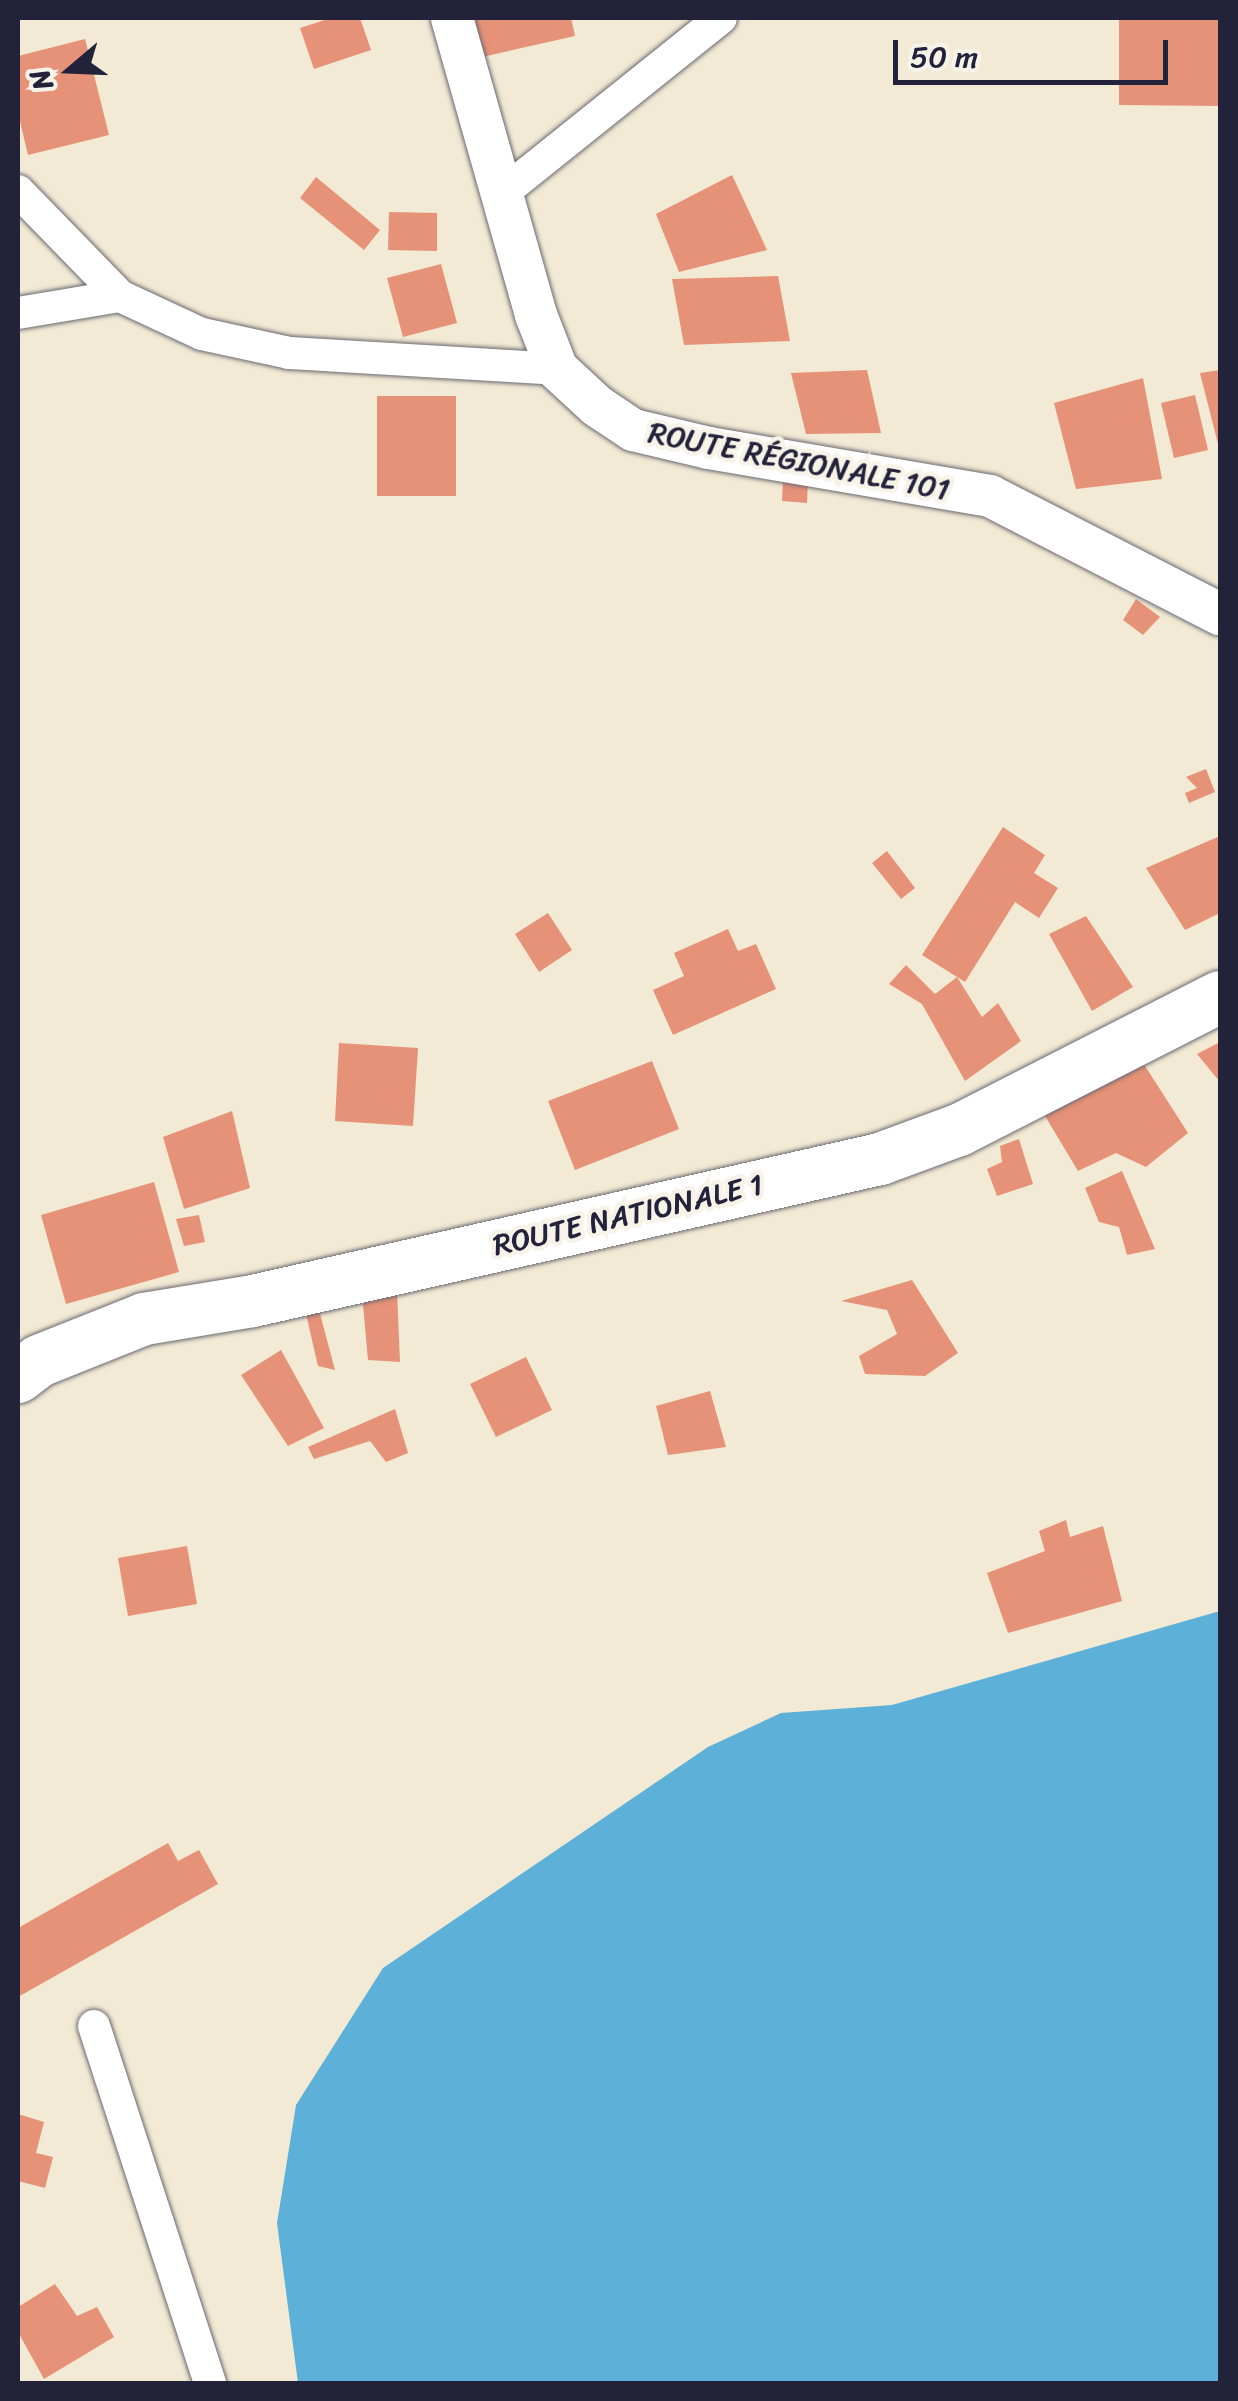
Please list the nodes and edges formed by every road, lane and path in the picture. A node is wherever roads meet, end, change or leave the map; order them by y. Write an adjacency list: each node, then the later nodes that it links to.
1 (452, 18): 4 (street)
2 (720, 18): 4 (street)
3 (18, 191): 5 (street)
4 (500, 196): 7 (street)
5 (120, 296): 6 (street); 7 (street)
6 (18, 314)
7 (557, 368): 8 (street, ROUTE RÉGIONALE 101)
8 (1220, 614)
9 (1220, 997): 10 (main road, ROUTE NATIONALE 1)
10 (18, 1378)
11 (94, 2026): 12 (street)
12 (210, 2384)

